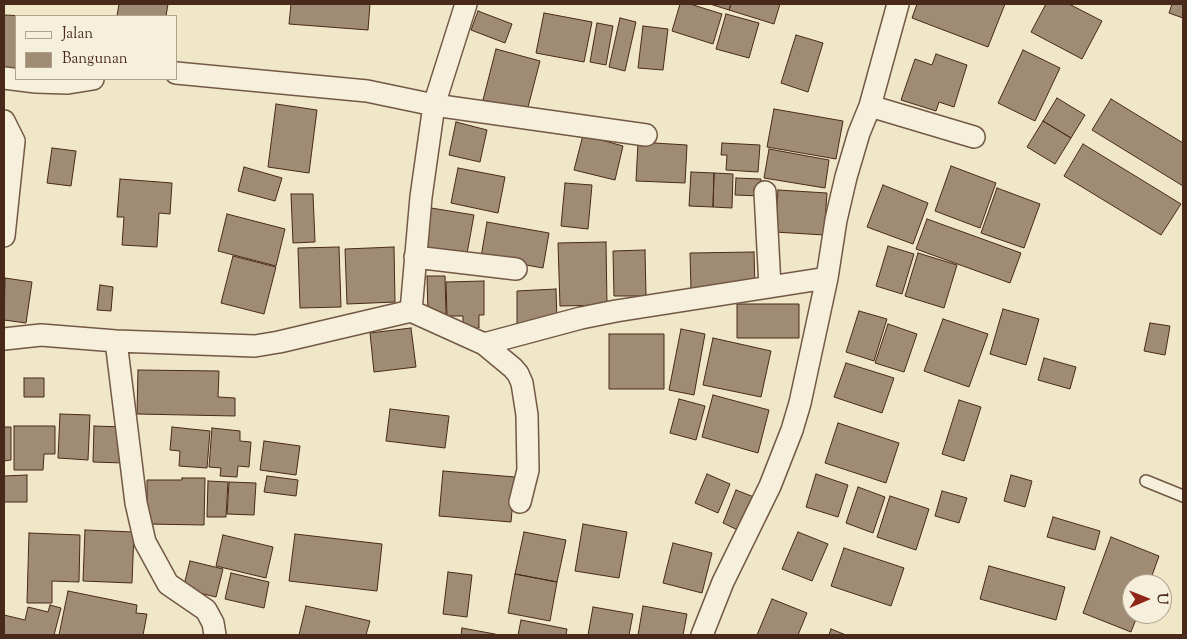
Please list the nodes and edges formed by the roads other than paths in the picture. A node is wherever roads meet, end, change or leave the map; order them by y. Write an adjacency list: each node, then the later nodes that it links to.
1 (466, 4): 6 (street)
2 (898, 4): 7 (street)
3 (178, 74): 6 (street)
4 (20, 80): 5 (street)
5 (87, 80)
6 (434, 105): 9 (street); 13 (street)
7 (870, 106): 10 (street); 15 (street)
8 (4, 120): 12 (street)
9 (646, 135)
10 (974, 137)
11 (765, 192): 16 (street)
12 (4, 236)
13 (414, 257): 14 (street); 17 (street)
14 (516, 269)
15 (827, 278): 16 (street); 25 (street)
16 (770, 287): 20 (street)
17 (411, 311): 19 (street); 20 (street)
18 (4, 339): 19 (street)
19 (116, 342): 24 (street)
20 (484, 344): 23 (street)
21 (1146, 481): 22 (lane)
22 (1183, 496)
23 (520, 502)
24 (215, 635)
25 (702, 635)

